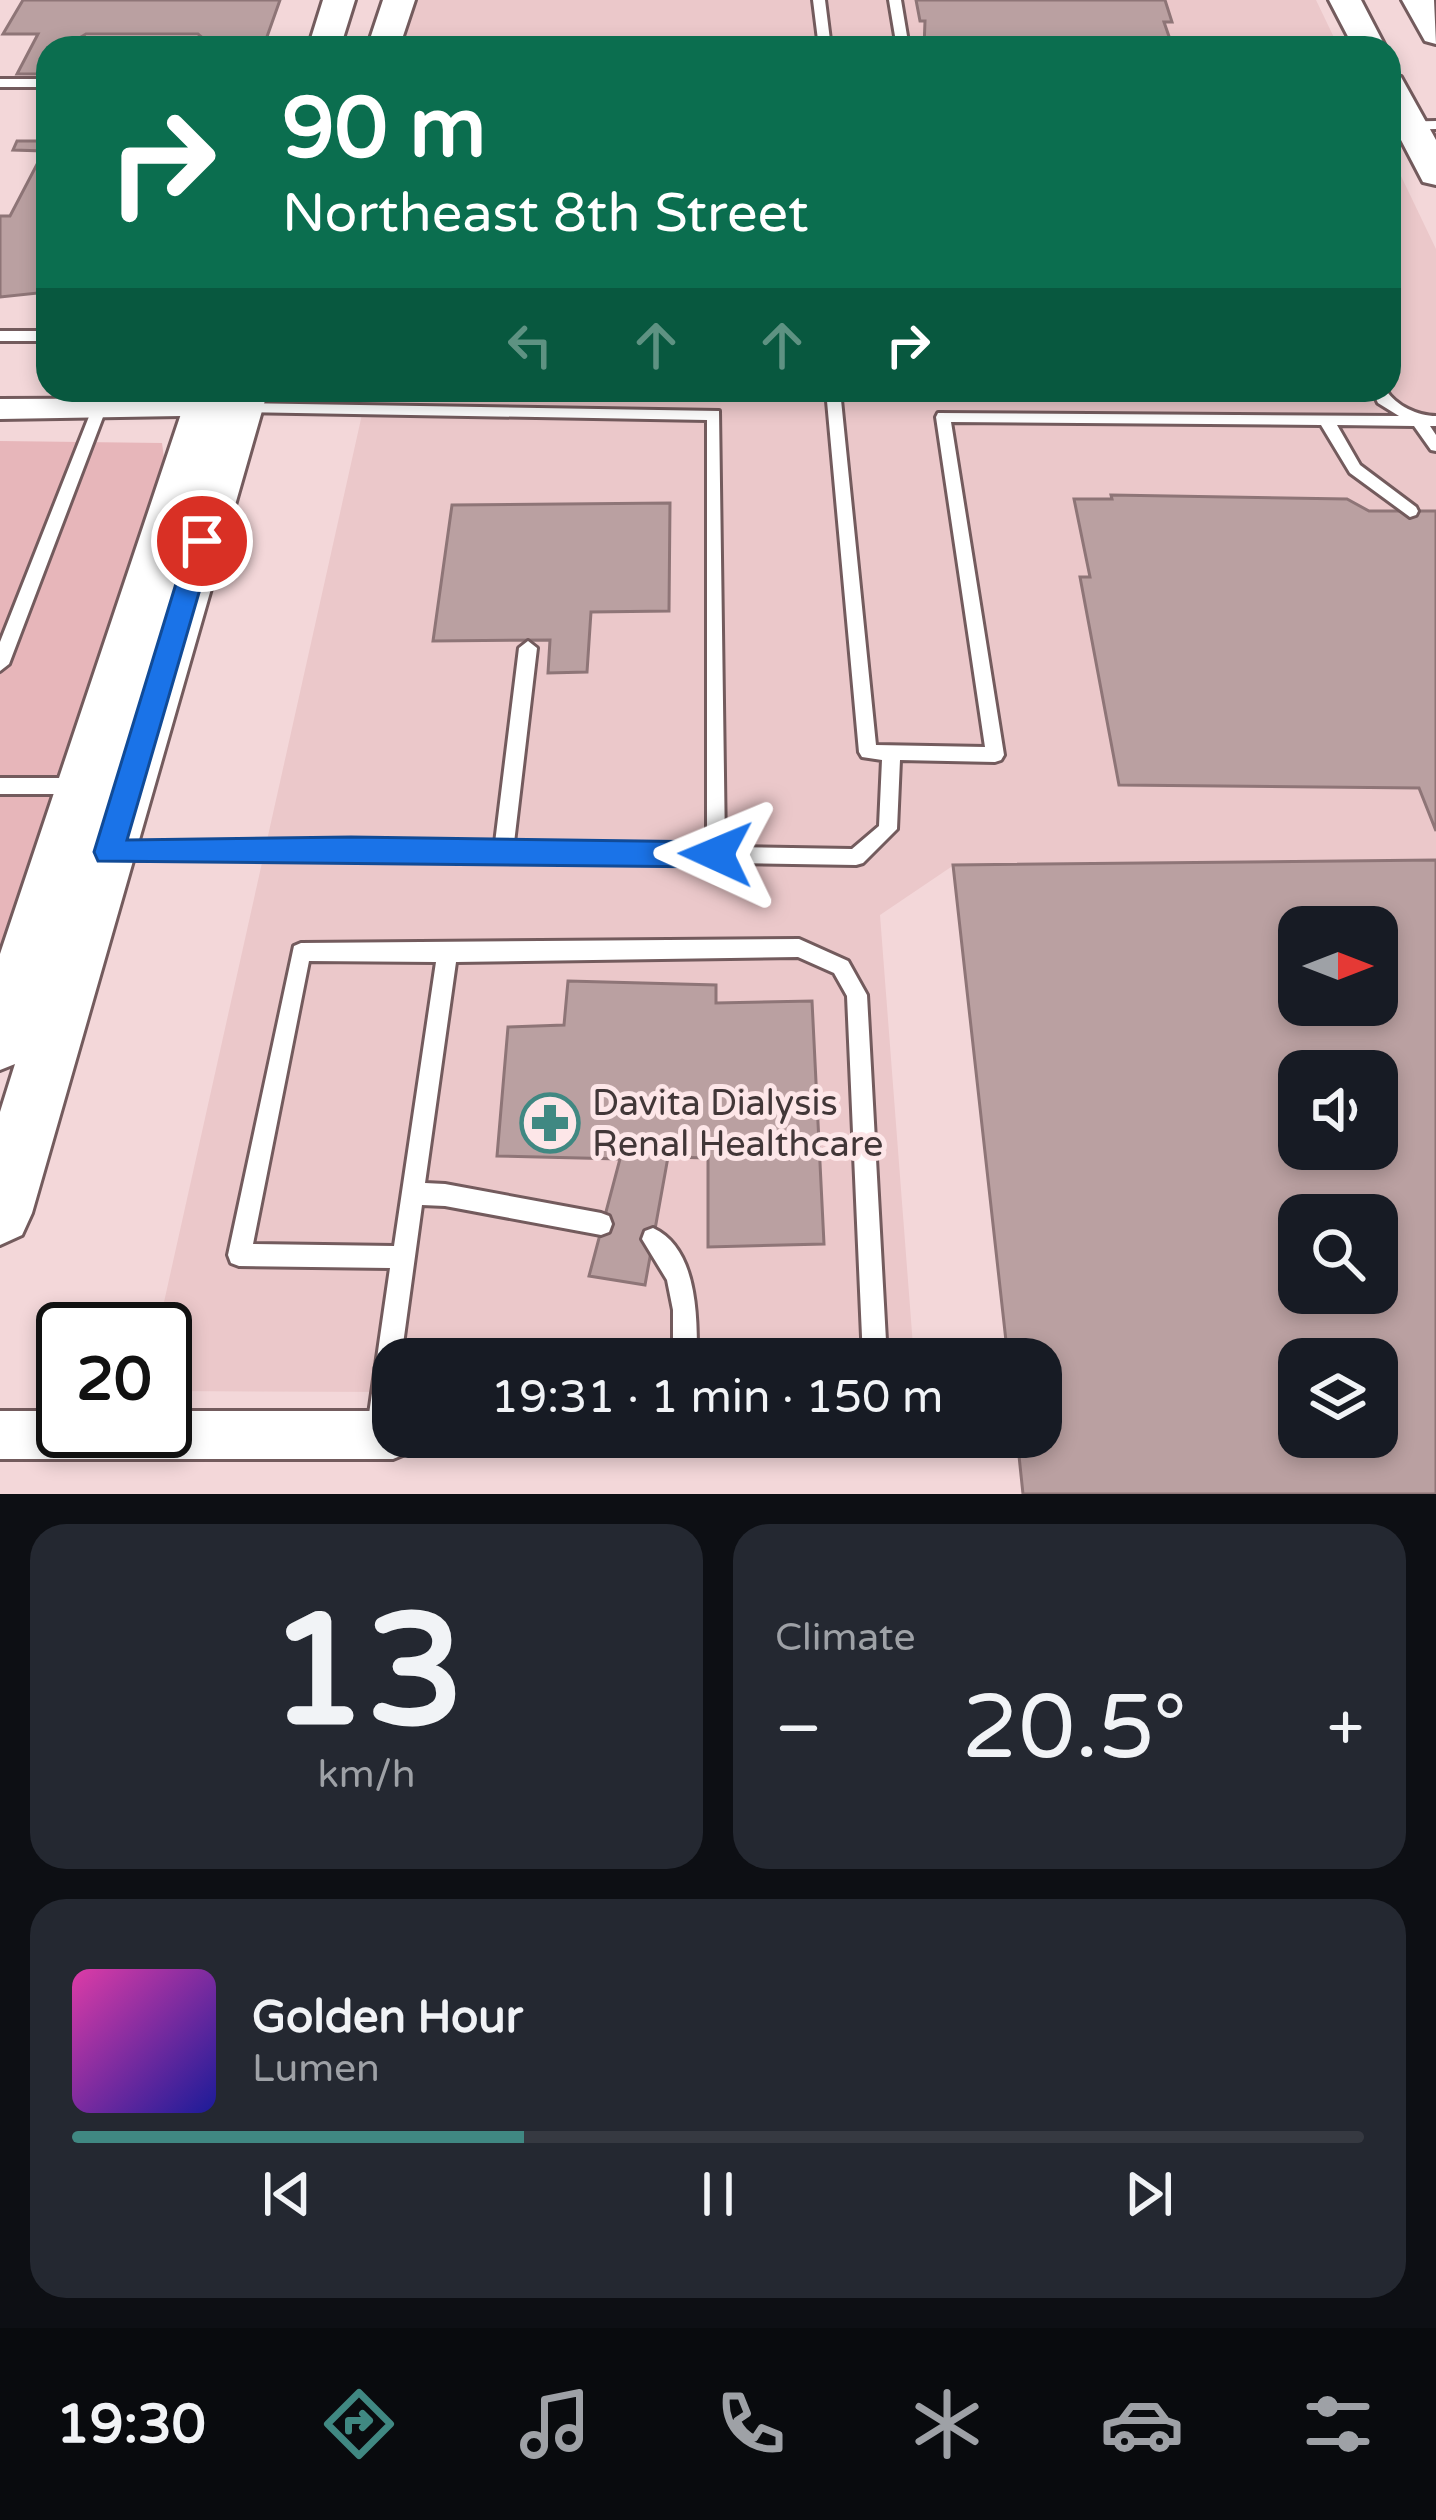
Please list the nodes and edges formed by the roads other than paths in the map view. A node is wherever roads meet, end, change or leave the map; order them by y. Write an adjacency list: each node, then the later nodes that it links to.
1 (339, 0): 8 (main road)
2 (399, 0): 9 (main road)
3 (819, 0): 10 (lane)
4 (896, 0): 11 (lane)
5 (1345, 0): 12 (main road)
6 (1418, 0): 7 (main road)
7 (1436, 34)
8 (327, 36)
9 (387, 36)
10 (824, 36)
11 (901, 36)
12 (1364, 36)
13 (0, 82): 14 (lane)
14 (36, 83)
15 (1402, 109): 16 (main road)
16 (1436, 174)
17 (0, 336): 18 (lane)
18 (36, 336)
19 (188, 402): 26 (street)
20 (225, 402): 35 (main road)
21 (225, 402): 37 (main road)
22 (318, 402): 38 (lane)
23 (834, 402): 33 (lane)
24 (1389, 402): 28 (lane)
25 (0, 409): 26 (street)
26 (100, 409): 32 (lane)
27 (1326, 420): 28 (lane); 30 (lane); 33 (lane)
28 (1427, 421): 29 (lane)
29 (1436, 446)
30 (1410, 511)
31 (528, 648): 36 (lane)
32 (0, 664)
33 (891, 752): 38 (lane)
34 (0, 786): 35 (lane)
35 (82, 786): 37 (main road)
36 (504, 851): 37 (lane); 38 (lane)
37 (84, 854): 40 (main road); 42 (main road)
38 (716, 854)
39 (447, 953): 41 (lane); 45 (lane); 48 (lane)
40 (0, 1042)
41 (414, 1195): 43 (lane); 45 (lane)
42 (0, 1213)
43 (602, 1224)
44 (653, 1239): 47 (lane)
45 (404, 1257): 46 (lane)
46 (396, 1338)
47 (684, 1338)
48 (874, 1338)
49 (0, 1435): 50 (street)
50 (372, 1435)

